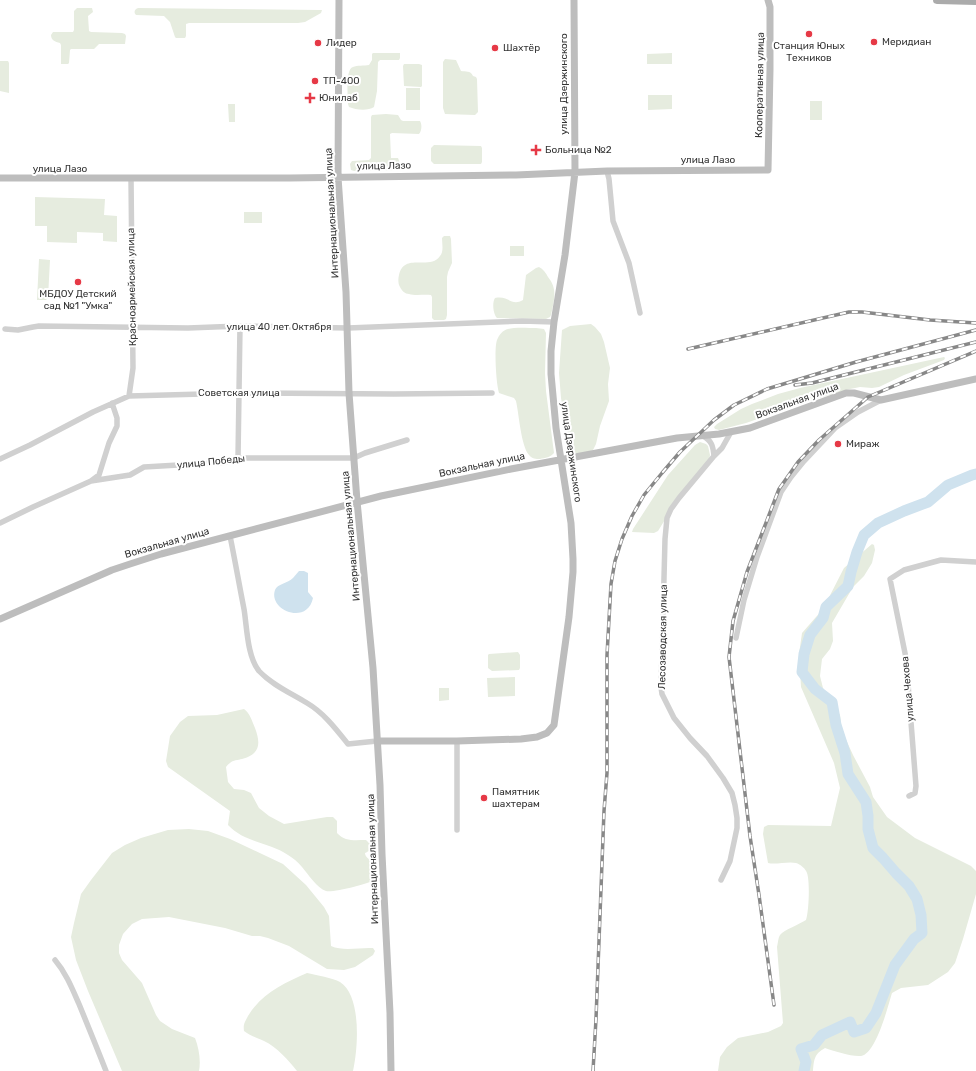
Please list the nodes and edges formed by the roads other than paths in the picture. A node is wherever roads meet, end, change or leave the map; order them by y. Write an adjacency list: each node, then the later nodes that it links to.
1 (339, 0): 9 (main road, Интернациональная улица)
2 (574, 0): 8 (main road, улица Дзержинского)
3 (768, 0): 7 (main road, Кооперативная улица)
4 (937, 0): 5 (main road)
5 (976, 1)
6 (607, 170): 7 (main road, улица Лазо); 8 (main road, улица Лазо); 12 (street)
7 (768, 170)
8 (575, 172): 9 (main road, улица Лазо); 13 (main road, улица Дзержинского)
9 (338, 177): 11 (main road, улица Лазо); 16 (main road, Интернациональная улица)
10 (0, 178): 11 (main road, улица Лазо)
11 (131, 178): 15 (street, Красноармейская улица)
12 (640, 313)
13 (554, 322): 16 (street, улица 40 лет Октября); 32 (main road, улица Дзержинского)
14 (240, 326): 15 (street, улица 40 лет Октября); 16 (street, улица 40 лет Октября); 19 (street)
15 (132, 328): 17 (street, улица 40 лет Октября); 22 (street, Красноармейская улица)
16 (348, 328): 20 (main road, Интернациональная улица)
17 (5, 329)
18 (976, 379): 23 (main road, Вокзальная улица)
19 (240, 392): 20 (street, Советская улица); 22 (street, Советская улица); 29 (street)
20 (349, 393): 21 (street, Советская улица); 30 (main road, Интернациональная улица)
21 (492, 393)
22 (129, 396): 24 (street, Советская улица)
23 (881, 400): 25 (main road, Вокзальная улица); 39 (street)
24 (112, 403): 31 (street, Советская улица); 33 (street)
25 (731, 432): 26 (main road, Вокзальная улица); 28 (street, Лесозаводская улица)
26 (703, 436): 28 (street); 32 (main road, Вокзальная улица)
27 (407, 440): 30 (street, улица Победы)
28 (714, 456): 44 (street, Лесозаводская улица)
29 (238, 458): 30 (street, улица Победы); 33 (street, улица Победы)
30 (354, 458): 34 (main road, Интернациональная улица)
31 (0, 459)
32 (561, 460): 34 (main road, Вокзальная улица); 40 (main road, улица Дзержинского)
33 (91, 481): 35 (street, улица Победы)
34 (357, 501): 36 (main road, Вокзальная улица); 41 (main road, Интернациональная улица)
35 (0, 523)
36 (230, 536): 38 (main road, Вокзальная улица); 41 (street)
37 (976, 562): 42 (street, улица Чехова)
38 (0, 619)
39 (736, 638)
40 (457, 740): 41 (main road, улица Дзержинского); 43 (street)
41 (377, 741): 47 (main road, Интернациональная улица)
42 (909, 796)
43 (457, 830)
44 (721, 880)
45 (55, 960): 46 (street)
46 (106, 1071)
47 (391, 1071)

